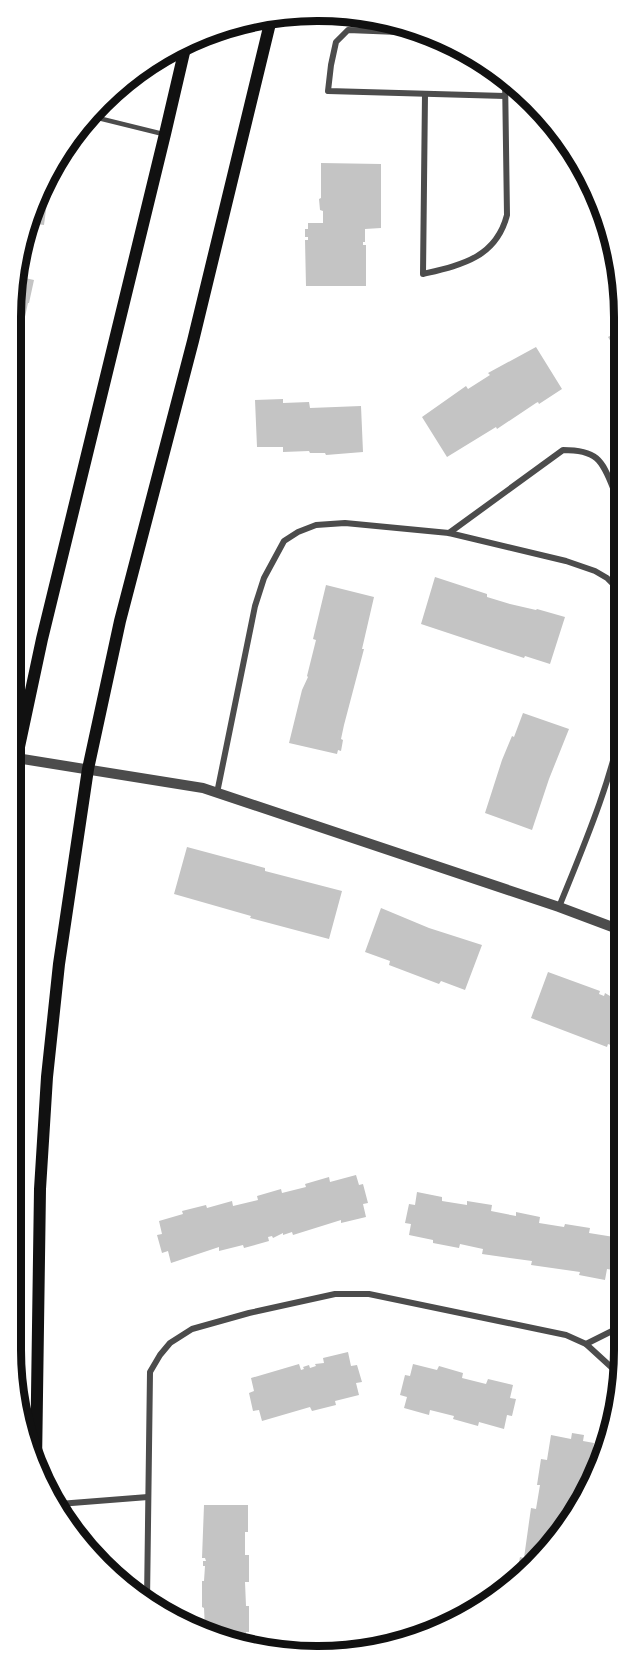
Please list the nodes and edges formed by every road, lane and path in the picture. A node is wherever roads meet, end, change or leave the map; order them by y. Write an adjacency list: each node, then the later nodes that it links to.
1 (269, 26): 15 (main road)
2 (397, 32): 5 (street)
3 (184, 53): 8 (main road)
4 (505, 88): 6 (street)
5 (425, 94): 6 (street); 6 (street)
6 (505, 96)
7 (99, 118): 8 (lane)
8 (165, 135): 12 (main road)
9 (614, 492): 10 (street)
10 (449, 533): 11 (street); 16 (street)
11 (614, 585)
12 (21, 728)
13 (614, 753): 17 (street)
14 (21, 759): 15 (street)
15 (88, 769): 16 (street); 22 (main road)
16 (217, 793): 17 (street)
17 (559, 908): 18 (street)
18 (614, 928)
19 (614, 1330): 20 (street)
20 (586, 1344): 21 (street); 23 (street)
21 (613, 1369)
22 (36, 1443)
23 (148, 1497): 24 (street); 25 (street)
24 (64, 1504)
25 (147, 1592)

